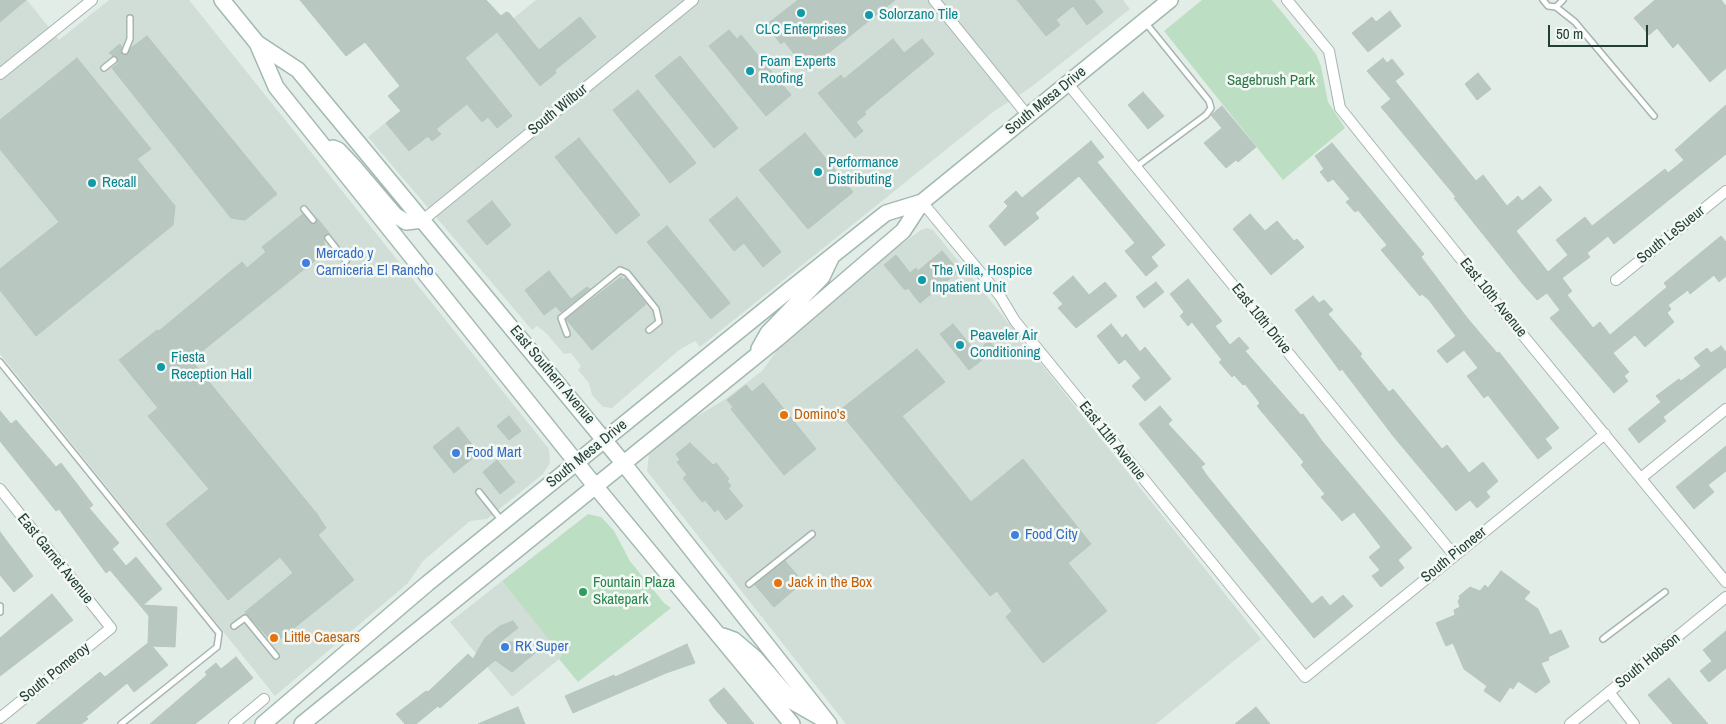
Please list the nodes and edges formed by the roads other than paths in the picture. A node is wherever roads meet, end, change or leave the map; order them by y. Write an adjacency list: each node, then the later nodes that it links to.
1 (92, 0): 16 (street)
2 (222, 0): 12 (main road, East Southern Avenue)
3 (693, 0): 26 (street, South Wilbur)
4 (934, 0): 18 (street)
5 (1170, 0): 11 (main road, South Mesa Drive)
6 (1288, 0): 36 (street, East 10th Avenue)
7 (1543, 0): 9 (lane)
8 (1563, 0): 9 (lane)
9 (1556, 7): 19 (lane)
10 (130, 18): 13 (lane)
11 (1144, 21): 17 (main road, South Mesa Drive); 21 (lane)
12 (257, 43): 20 (main road, East Southern Avenue); 26 (main road, East Southern Avenue)
13 (125, 51)
14 (114, 60): 15 (lane)
15 (104, 68)
16 (0, 74)
17 (1068, 84): 18 (main road, South Mesa Drive); 21 (street, East 10th Drive)
18 (1028, 116): 23 (main road, South Mesa Drive)
19 (1654, 116)
20 (320, 142): 26 (main road); 38 (main road, East Southern Avenue)
21 (1136, 167): 46 (street, East 10th Drive)
22 (1726, 191): 30 (street, South LeSueur)
23 (922, 202): 28 (main road, South Mesa Drive); 33 (main road, South Mesa Drive); 58 (street, East 11th Avenue)
24 (304, 209): 25 (lane)
25 (313, 220)
26 (423, 220): 37 (main road, East Southern Avenue)
27 (328, 238): 29 (lane)
28 (831, 257): 33 (main road); 37 (main road, South Mesa Drive)
29 (346, 261)
30 (1616, 280)
31 (649, 330): 32 (lane)
32 (567, 334)
33 (755, 356): 39 (main road, South Mesa Drive)
34 (0, 362): 63 (lane)
35 (1726, 409): 40 (street)
36 (1605, 434): 40 (street, East 10th Avenue); 46 (street, South Pioneer)
37 (605, 440): 38 (main road, South Mesa Drive); 39 (main road, East Southern Avenue)
38 (577, 463): 41 (main road, East Southern Avenue); 44 (main road, South Mesa Drive)
39 (624, 464): 41 (main road, South Mesa Drive); 62 (main road, East Southern Avenue)
40 (1641, 478): 47 (street, East 10th Avenue)
41 (596, 487): 55 (main road, East Southern Avenue); 66 (main road, South Mesa Drive)
42 (0, 489): 54 (street, East Garnet Avenue)
43 (479, 492): 44 (lane)
44 (504, 522): 65 (main road, South Mesa Drive)
45 (812, 534): 48 (lane)
46 (1454, 555): 58 (street, South Pioneer)
47 (1726, 582)
48 (749, 584)
49 (1666, 592): 56 (lane)
50 (1726, 597): 59 (street, South Hobson)
51 (0, 606): 52 (lane)
52 (0, 612)
53 (234, 626): 57 (lane)
54 (111, 628): 61 (street, South Pomeroy)
55 (717, 634): 62 (main road); 67 (main road, East Southern Avenue)
56 (1603, 639)
57 (276, 656)
58 (1305, 677)
59 (1609, 692): 68 (street, South Hobson); 69 (street)
60 (264, 699): 64 (street)
61 (0, 718)
62 (828, 722)
63 (121, 724)
64 (234, 724)
65 (263, 724)
66 (302, 724)
67 (792, 724)
68 (1570, 724)
69 (1634, 724)

